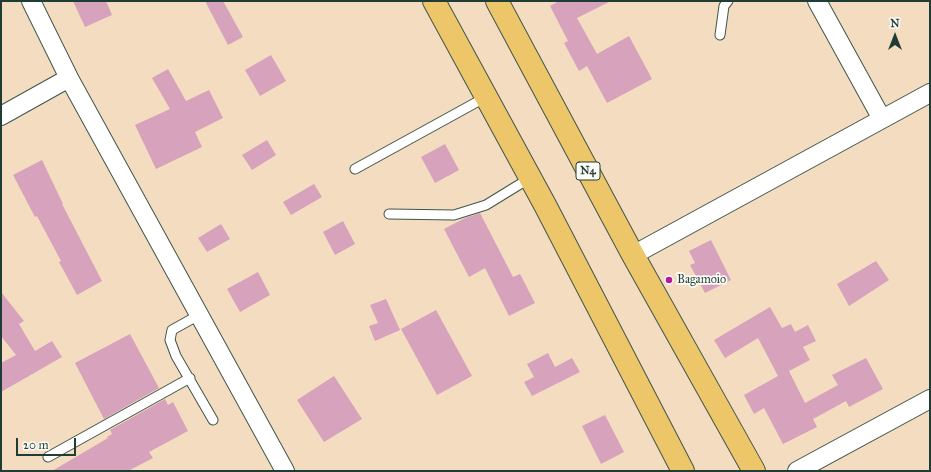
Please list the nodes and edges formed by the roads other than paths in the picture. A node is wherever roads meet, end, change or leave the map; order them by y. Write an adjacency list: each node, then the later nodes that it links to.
1 (30, 1): 7 (street)
2 (434, 1): 9 (highway)
3 (497, 1): 15 (highway, N4)
4 (728, 1): 6 (lane)
5 (817, 1): 11 (street)
6 (720, 35)
7 (70, 78): 10 (street); 16 (street)
8 (930, 94): 11 (street)
9 (486, 97): 12 (lane); 13 (highway)
10 (1, 116)
11 (882, 119): 15 (street)
12 (355, 169)
13 (530, 178): 14 (lane); 22 (highway)
14 (389, 214)
15 (633, 255): 23 (highway, N4)
16 (199, 315): 17 (lane); 21 (street)
17 (190, 378): 19 (lane); 20 (lane)
18 (930, 399): 24 (street)
19 (213, 420)
20 (48, 457)
21 (285, 471)
22 (683, 471)
23 (754, 471)
24 (797, 471)

